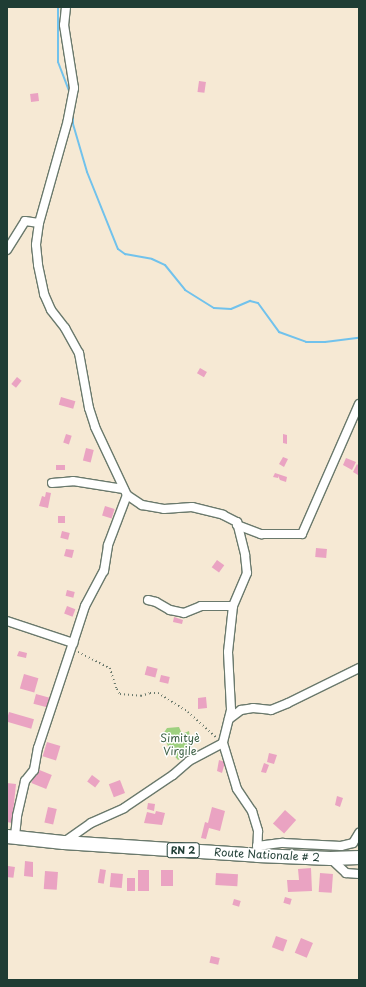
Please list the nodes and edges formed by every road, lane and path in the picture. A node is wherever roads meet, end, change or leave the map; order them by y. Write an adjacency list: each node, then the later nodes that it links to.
1 (66, 7): 2 (street)
2 (39, 223): 3 (street); 6 (street)
3 (7, 250)
4 (359, 404): 7 (street)
5 (52, 483): 6 (street)
6 (125, 492): 7 (street); 11 (street)
7 (238, 525): 9 (street)
8 (148, 600): 9 (street)
9 (233, 606): 13 (street)
10 (7, 621): 11 (street)
11 (73, 642): 14 (path); 16 (street)
12 (359, 668): 13 (street)
13 (229, 719): 14 (street)
14 (223, 742): 17 (street); 18 (street)
15 (359, 833): 18 (street)
16 (11, 836): 17 (main road, Route Nationale # 2 / RN 2)
17 (64, 842): 18 (main road, Route Nationale # 2 / RN 2)
18 (257, 851): 20 (main road, Route Nationale # 2 / RN 2)
19 (359, 857): 20 (main road, Route Nationale # 2 / RN 2)
20 (330, 858): 21 (street)
21 (359, 874)

